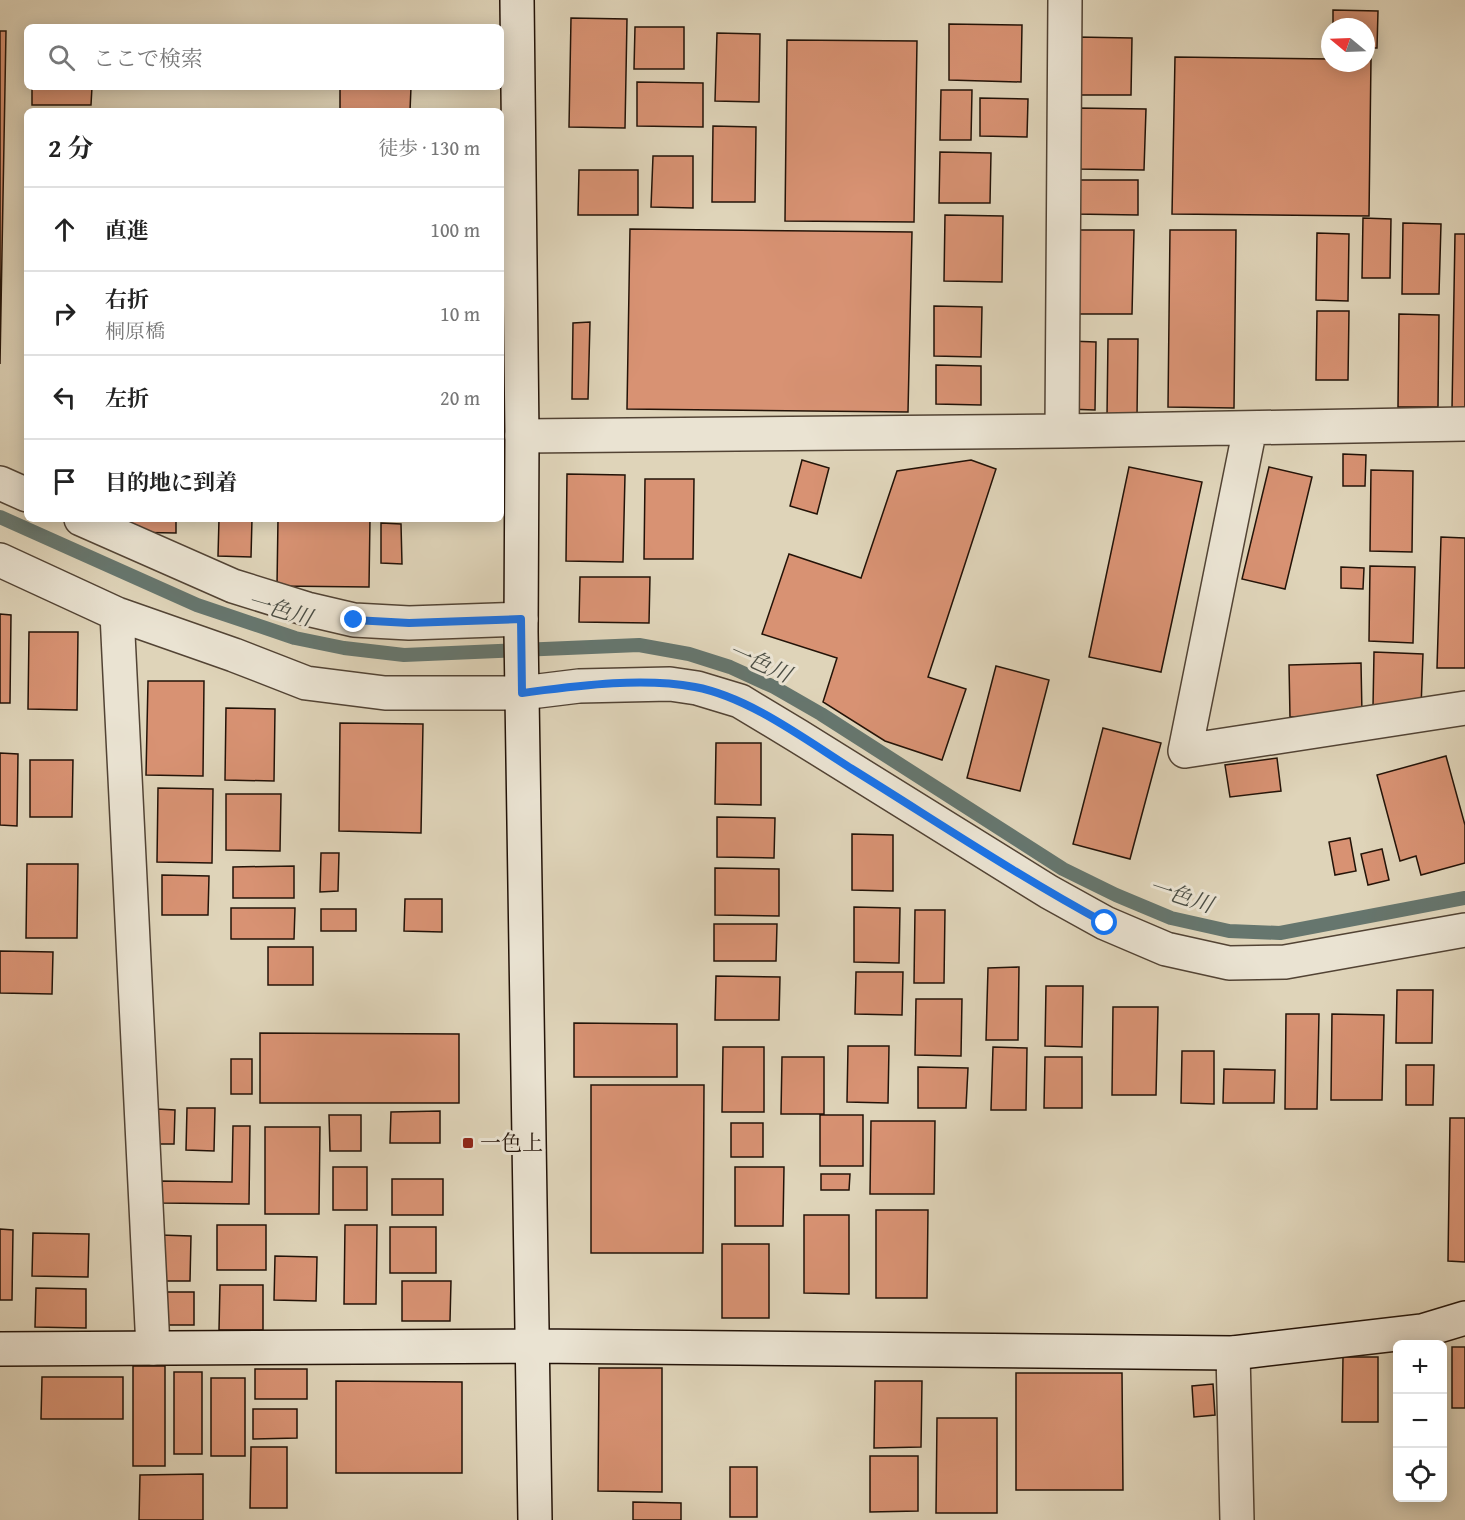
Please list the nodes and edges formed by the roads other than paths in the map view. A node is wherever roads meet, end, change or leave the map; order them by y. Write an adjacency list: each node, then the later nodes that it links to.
1 (517, 0): 6 (street)
2 (1065, 0): 5 (street)
3 (1465, 424): 4 (street)
4 (1250, 428): 5 (street); 14 (street)
5 (1062, 431): 6 (street)
6 (522, 436): 12 (street)
7 (0, 483): 8 (street)
8 (24, 494)
9 (88, 522): 12 (street)
10 (0, 560): 11 (street)
11 (117, 614): 13 (street); 18 (street)
12 (521, 626): 13 (street)
13 (522, 686): 15 (street); 17 (street)
14 (1465, 708)
15 (1465, 930)
16 (1465, 1318): 20 (street)
17 (532, 1346): 18 (street); 20 (street); 21 (street)
18 (153, 1348): 19 (street)
19 (0, 1349)
20 (1233, 1353): 22 (street)
21 (535, 1520)
22 (1237, 1520)

